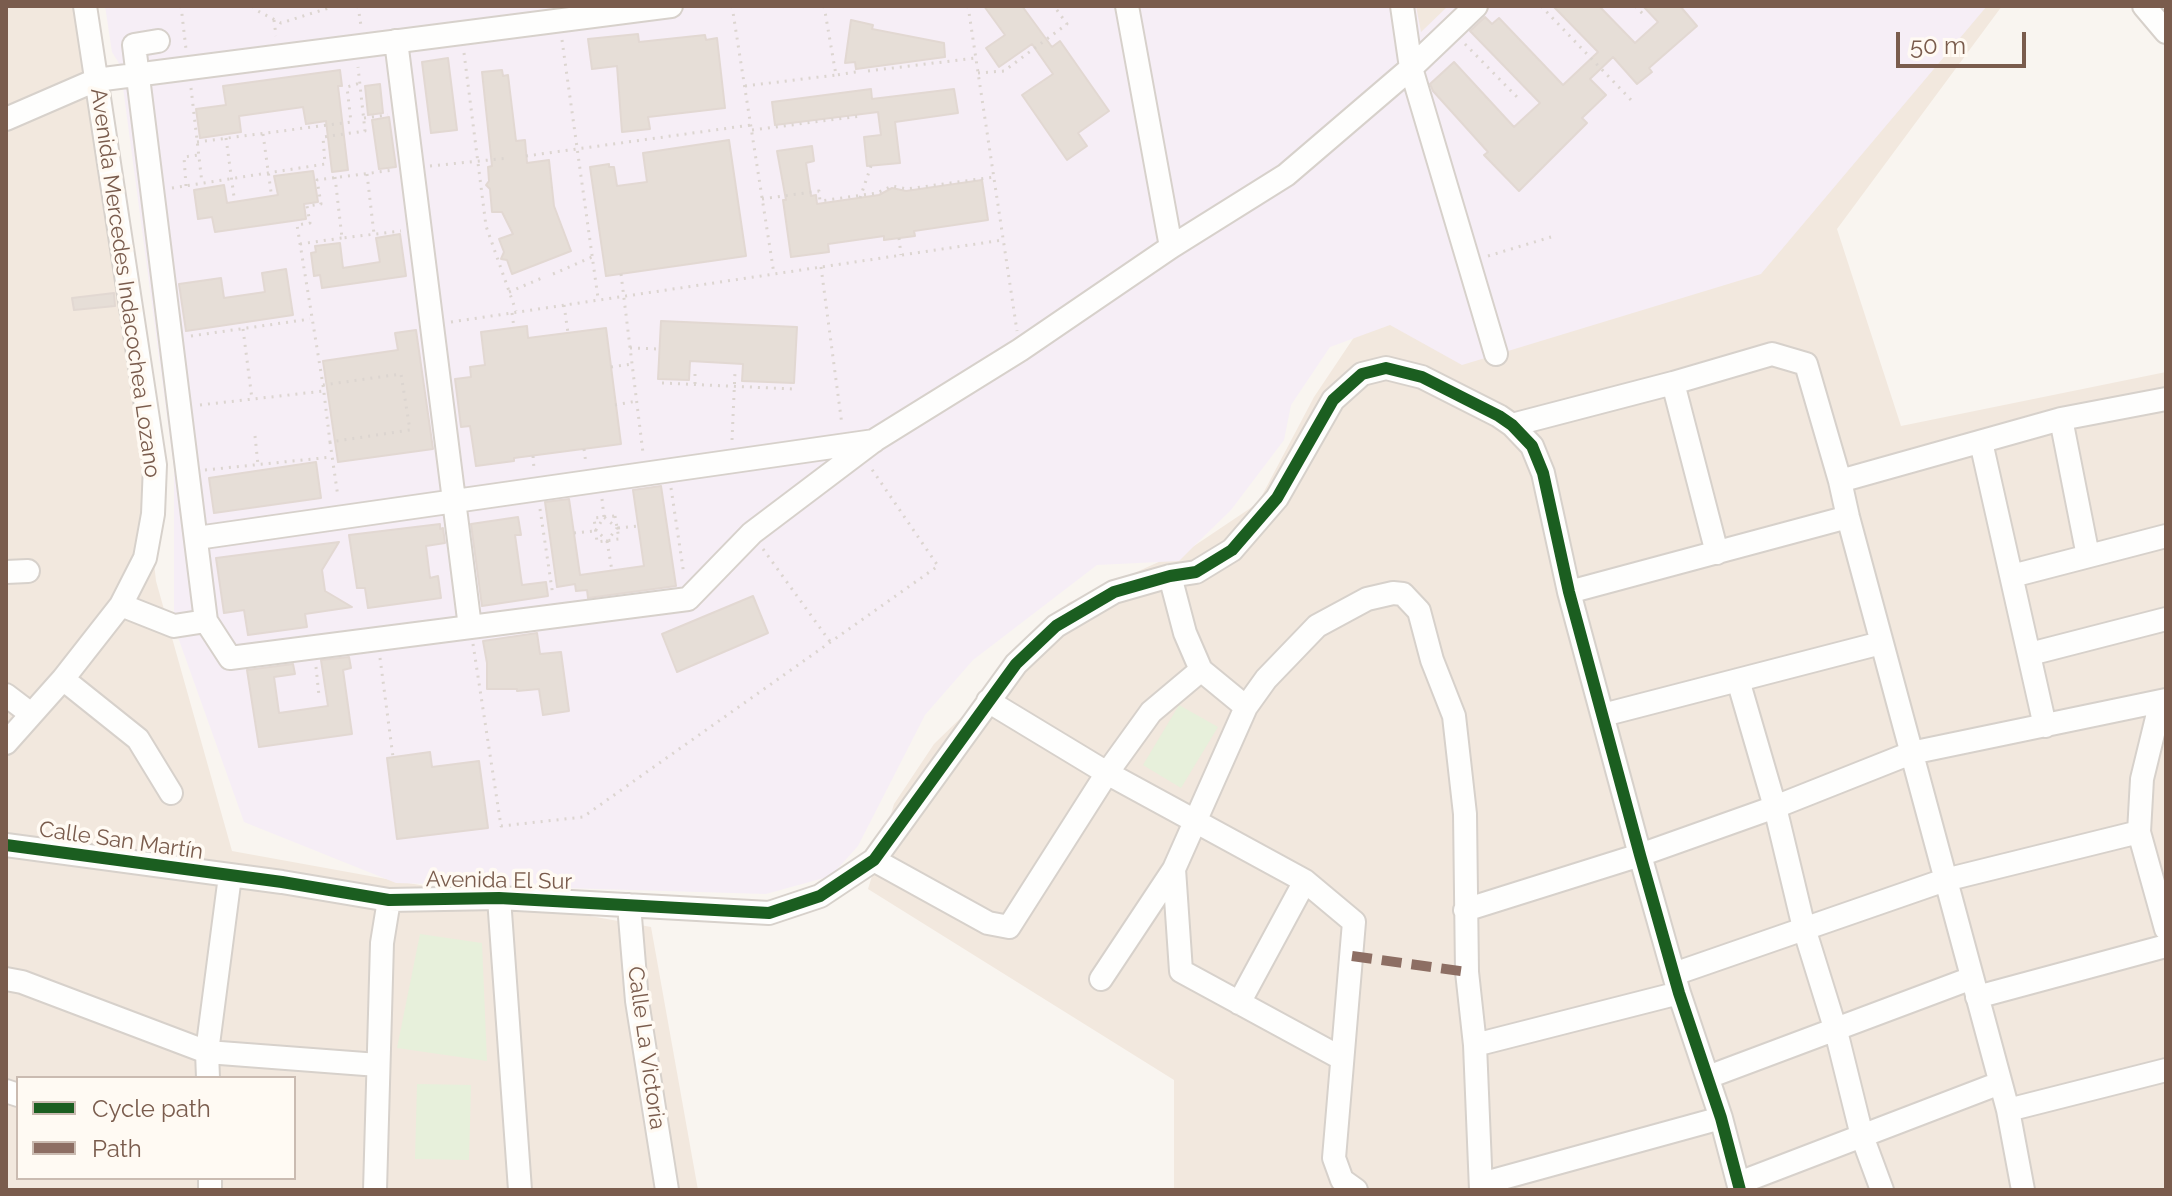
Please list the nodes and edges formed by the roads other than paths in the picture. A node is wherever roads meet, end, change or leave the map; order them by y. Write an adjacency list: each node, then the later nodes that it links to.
1 (85, 6): 12 (street, Avenida Mercedes Indacochea Lozano)
2 (671, 6): 9 (street)
3 (1127, 6): 14 (street)
4 (1402, 6): 10 (street)
5 (1476, 6): 10 (street)
6 (2144, 6): 7 (street)
7 (2166, 32)
8 (158, 41): 11 (street)
9 (396, 41): 11 (street); 23 (street)
10 (1411, 68): 14 (street); 15 (street)
11 (138, 75): 12 (street); 26 (street)
12 (96, 80): 13 (street); 32 (street, Avenida Mercedes Indacochea Lozano)
13 (6, 119)
14 (1171, 247): 21 (street)
15 (1496, 354)
16 (1673, 383): 19 (street); 22 (street); 27 (street)
17 (2166, 399): 18 (street)
18 (2061, 419): 20 (street); 28 (street)
19 (1512, 425): 29 (street); 31 (street)
20 (1981, 442): 22 (street); 30 (street)
21 (859, 446): 23 (street); 35 (street)
22 (1840, 481): 24 (street)
23 (453, 500): 26 (street); 35 (street)
24 (1848, 517): 27 (street); 36 (street)
25 (2166, 536): 28 (street)
26 (197, 538): 34 (street)
27 (1717, 553): 31 (street)
28 (2088, 556): 30 (street)
29 (1170, 576): 38 (street); 43 (street)
30 (2012, 576): 37 (street)
31 (1569, 592): 46 (street)
32 (121, 605): 34 (street); 39 (street, Avenida Mercedes Indacochea Lozano)
33 (2166, 619): 37 (street)
34 (206, 621): 35 (street)
35 (470, 627)
36 (1881, 643): 40 (street); 49 (street)
37 (2030, 654): 47 (street)
38 (1201, 670): 44 (street); 50 (street)
39 (63, 679): 45 (street, Avenida Mercedes Indacochea Lozano); 51 (street)
40 (1738, 680): 46 (street); 52 (street)
41 (6, 695): 45 (street)
42 (2164, 700): 47 (street); 54 (street)
43 (988, 701): 50 (street); 57 (street)
44 (1246, 707): 53 (street); 65 (street)
45 (31, 714): 48 (street, Avenida Mercedes Indacochea Lozano)
46 (1603, 715): 56 (street)
47 (2045, 726): 49 (street)
48 (6, 743)
49 (1911, 753): 52 (street); 60 (street)
50 (1107, 773): 53 (street); 57 (street)
51 (171, 793)
52 (1775, 807): 56 (street); 66 (street)
53 (1194, 820): 58 (street); 61 (street)
54 (2139, 832): 60 (street); 67 (street)
55 (6, 845): 59 (street, Calle San Martín)
56 (1640, 855): 65 (street); 71 (street)
57 (874, 860): 64 (street, Avenida El Sur)
58 (1174, 869): 70 (street); 73 (street)
59 (230, 876): 63 (street, Avenida El Sur); 76 (street)
60 (1945, 880): 66 (street); 72 (street)
61 (1305, 881): 73 (street); 77 (street)
62 (499, 898): 63 (street, Avenida El Sur); 64 (street, Avenida El Sur); 89 (street)
63 (389, 900): 78 (street)
64 (629, 905): 90 (street, Calle La Victoria)
65 (1465, 910): 75 (street)
66 (1804, 928): 71 (street); 74 (street)
67 (2166, 929)
68 (2166, 946): 72 (street)
69 (6, 979): 76 (street)
70 (1101, 979)
71 (1676, 983): 75 (street); 81 (street)
72 (1974, 987): 74 (street); 82 (street)
73 (1239, 1003): 77 (street)
74 (1836, 1031): 81 (street); 85 (street)
75 (1475, 1045): 87 (street)
76 (207, 1052): 78 (street); 80 (street)
77 (1341, 1058): 91 (street)
78 (378, 1065): 88 (street)
79 (2166, 1070): 83 (street)
80 (208, 1076)
81 (1708, 1077): 84 (street)
82 (2000, 1083): 83 (street); 85 (street)
83 (2008, 1110): 93 (street)
84 (1721, 1118): 86 (street); 87 (street)
85 (1862, 1136): 86 (street); 92 (street)
86 (1740, 1186)
87 (1481, 1187)
88 (375, 1190)
89 (520, 1190)
90 (667, 1190)
91 (1356, 1190)
92 (1882, 1190)
93 (2023, 1190)

